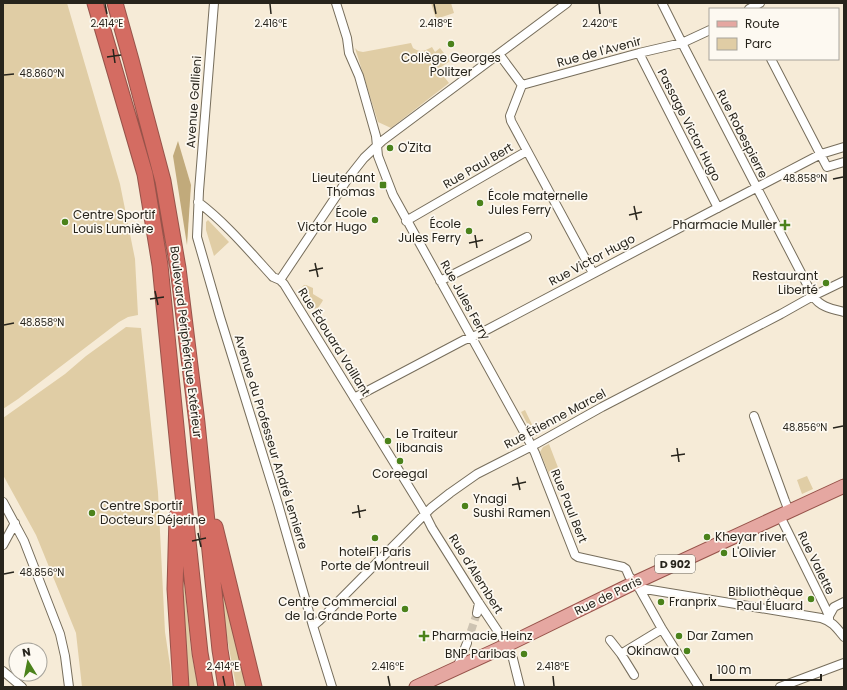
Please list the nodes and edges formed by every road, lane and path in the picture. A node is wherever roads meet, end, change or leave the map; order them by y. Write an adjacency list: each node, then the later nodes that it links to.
1 (95, 3): 36 (highway)
2 (115, 3): 34 (highway, Boulevard Périphérique Extérieur)
3 (214, 3): 21 (street, Avenue Gallieni)
4 (336, 3): 15 (street, Rue Jules Ferry)
5 (567, 3): 12 (street)
6 (662, 3): 10 (street, Rue Robespierre)
7 (760, 3): 8 (street)
8 (751, 8)
9 (709, 30): 10 (street, Rue de l'Avenir)
10 (682, 43): 11 (street, Rue de l'Avenir); 20 (street, Rue Robespierre)
11 (639, 53): 14 (street, Rue de l'Avenir); 22 (street, Passage Victor Hugo)
12 (499, 54): 14 (street); 15 (street)
13 (772, 60): 18 (street)
14 (522, 85): 17 (street, Rue Paul Bert)
15 (377, 146): 23 (street, Rue Jules Ferry); 26 (street)
16 (844, 147): 18 (street, Rue Victor Hugo)
17 (527, 151): 23 (street, Rue Paul Bert); 25 (street)
18 (821, 154): 19 (street); 20 (street, Rue Victor Hugo)
19 (844, 162)
20 (756, 188): 22 (street, Rue Victor Hugo); 29 (street, Rue Robespierre)
21 (198, 202): 26 (street, Rue Édouard Vaillant); 48 (street, Avenue du Professeur André Lemierre)
22 (718, 208): 25 (street, Rue Victor Hugo)
23 (406, 221): 27 (street, Rue Jules Ferry)
24 (526, 237): 27 (street)
25 (593, 273): 31 (street, Rue Victor Hugo)
26 (280, 280): 32 (street, Rue Édouard Vaillant)
27 (440, 281): 31 (street, Rue Jules Ferry)
28 (844, 282): 29 (street, Rue Étienne Marcel)
29 (812, 296): 30 (street); 35 (street, Rue Étienne Marcel)
30 (844, 312)
31 (472, 337): 32 (street, Rue Victor Hugo); 35 (street, Rue Jules Ferry)
32 (354, 398): 40 (street, Rue Édouard Vaillant)
33 (754, 416): 39 (street, Rue Valette)
34 (197, 423): 63 (highway, Boulevard Périphérique Extérieur); 64 (highway)
35 (531, 446): 40 (street, Rue Étienne Marcel); 43 (street, Rue Paul Bert)
36 (179, 457): 61 (highway); 62 (highway)
37 (844, 486): 39 (main road, Rue de Paris / D 902)
38 (3, 502): 41 (street)
39 (785, 513): 43 (main road, Rue de Paris / D 902); 47 (street, Rue Valette)
40 (425, 514): 44 (street, Rue d'Alembert); 48 (street, Rue Étienne Marcel)
41 (15, 523): 42 (street); 60 (street)
42 (3, 545)
43 (637, 586): 47 (street); 49 (street); 53 (main road, Rue de Paris / D 902)
44 (479, 602): 46 (street); 53 (street, Rue d'Alembert)
45 (844, 602): 47 (street)
46 (476, 613)
47 (829, 618): 50 (street)
48 (313, 626): 65 (street, Avenue du Professeur André Lemierre)
49 (662, 629): 54 (street); 68 (street)
50 (844, 636)
51 (610, 640): 54 (street)
52 (467, 643): 56 (street)
53 (507, 645): 56 (main road, Rue de Paris / D 902); 67 (street, Rue d'Alembert)
54 (621, 654): 58 (street)
55 (844, 663): 69 (street)
56 (457, 668): 66 (main road, Rue de Paris / D 902)
57 (3, 671): 59 (street)
58 (634, 675)
59 (22, 687)
60 (69, 687)
61 (181, 687)
62 (206, 687)
63 (226, 687)
64 (254, 687)
65 (332, 687)
66 (416, 687)
67 (520, 687)
68 (699, 687)
69 (780, 687)

